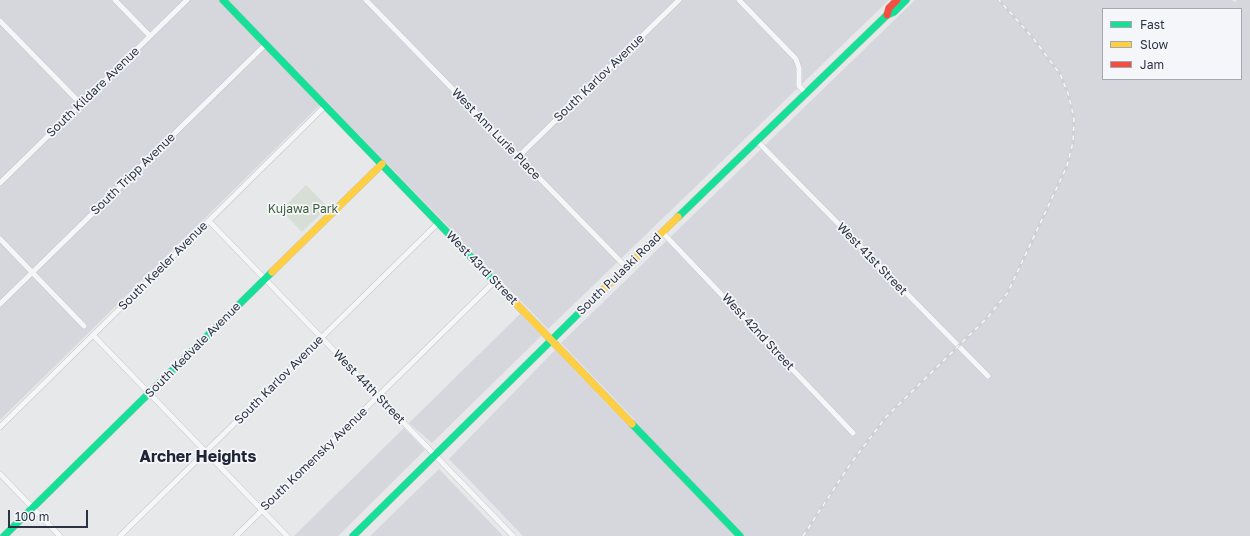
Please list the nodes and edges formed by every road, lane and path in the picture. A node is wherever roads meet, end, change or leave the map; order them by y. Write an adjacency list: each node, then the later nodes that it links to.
1 (115, 0): 11 (street)
2 (187, 0): 11 (street, South Kildare Avenue)
3 (223, 0): 12 (street, West 43rd Street)
4 (366, 0): 17 (street, West Ann Lurie Place)
5 (679, 0): 17 (street, South Karlov Avenue)
6 (739, 0): 13 (street)
7 (897, 0): 9 (street, South Pulaski Road)
8 (906, 0): 9 (street, South Pulaski Road)
9 (887, 15): 13 (street, South Pulaski Road)
10 (0, 21): 14 (street)
11 (150, 36): 14 (street, South Kildare Avenue)
12 (266, 44): 15 (street, West 43rd Street); 25 (street, South Tripp Avenue)
13 (806, 94): 16 (street, South Pulaski Road)
14 (81, 104): 19 (street, South Kildare Avenue)
15 (325, 106): 18 (street, West 43rd Street); 20 (street, South Keeler Avenue)
16 (757, 141): 22 (street, South Pulaski Road); 33 (street, West 41st Street)
17 (518, 156): 24 (street, West Ann Lurie Place)
18 (382, 164): 21 (street, West 43rd Street); 26 (street, South Kedvale Avenue)
19 (0, 183)
20 (209, 221): 26 (street, West 44th Street); 30 (street, South Keeler Avenue)
21 (438, 223): 27 (street, West 43rd Street); 31 (street, South Karlov Avenue)
22 (662, 232): 24 (street, South Pulaski Road); 37 (street, West 42nd Street)
23 (0, 239): 25 (street)
24 (626, 267): 32 (street, South Pulaski Road)
25 (32, 272): 28 (street, South Tripp Avenue); 29 (street)
26 (265, 279): 31 (street, West 44th Street); 34 (street, South Kedvale Avenue)
27 (495, 282): 32 (street, West 43rd Street); 35 (street, South Komensky Avenue)
28 (0, 304)
29 (84, 326)
30 (93, 335): 34 (street); 36 (street, South Keeler Avenue)
31 (322, 338): 35 (street, West 44th Street); 38 (street, South Karlov Avenue)
32 (551, 340): 39 (street, South Pulaski Road); 50 (street, West 43rd Street)
33 (988, 376)
34 (149, 393): 38 (street); 41 (street, South Kedvale Avenue)
35 (378, 396): 39 (street, West 44th Street); 42 (street, South Komensky Avenue)
36 (0, 427)
37 (853, 433)
38 (206, 452): 42 (street); 45 (street, South Karlov Avenue)
39 (435, 455): 48 (street, South Pulaski Road); 49 (street, West 44th Street)
40 (0, 474): 41 (street)
41 (32, 508): 43 (street, South Kedvale Avenue); 44 (street)
42 (262, 510): 46 (street, South Komensky Avenue); 47 (street)
43 (4, 536)
44 (60, 536)
45 (120, 536)
46 (236, 536)
47 (288, 536)
48 (354, 536)
49 (513, 536)
50 (740, 536)

